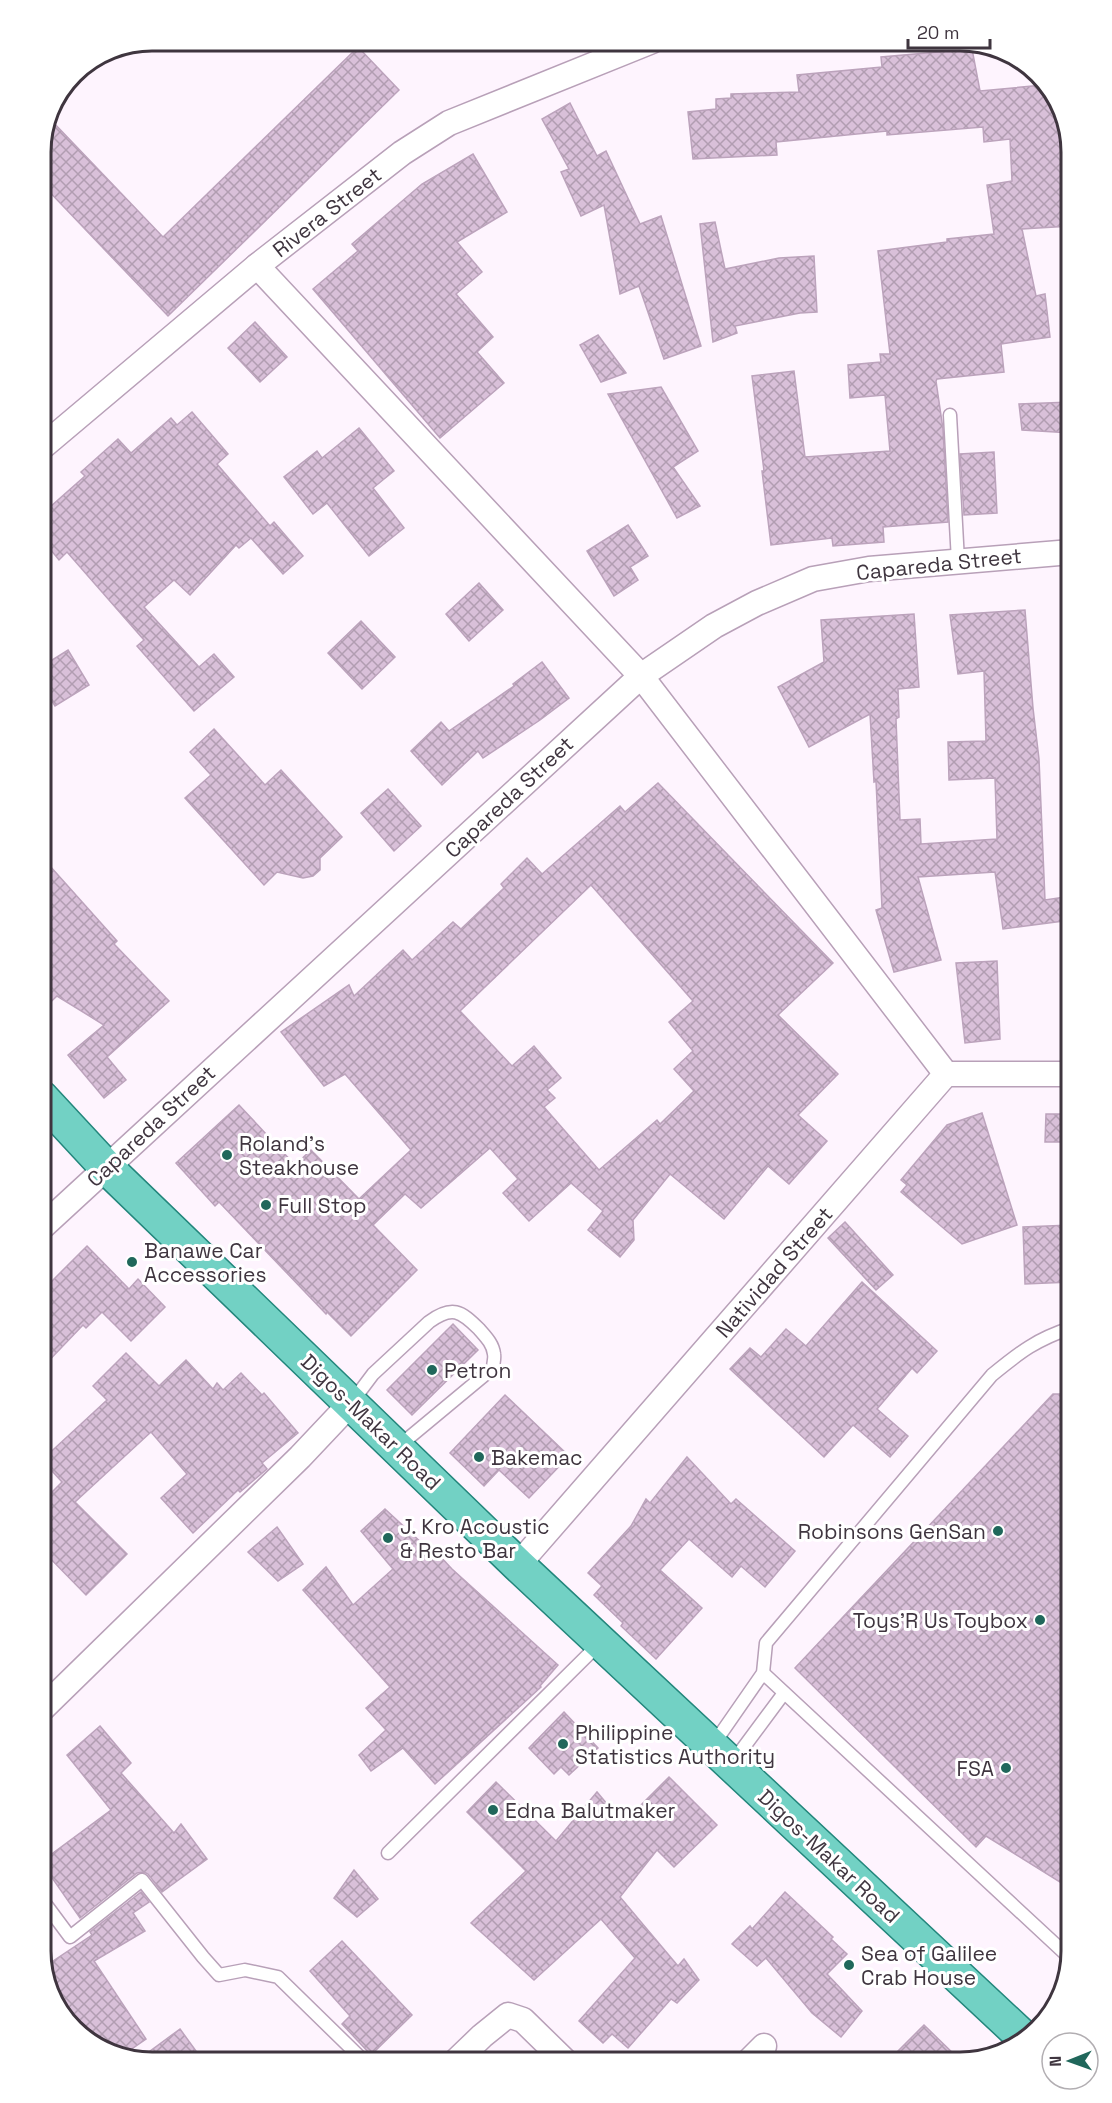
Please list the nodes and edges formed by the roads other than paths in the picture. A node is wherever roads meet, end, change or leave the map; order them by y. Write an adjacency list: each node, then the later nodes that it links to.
1 (627, 51): 2 (street, Rivera Street)
2 (257, 266): 4 (street, Rivera Street); 7 (street)
3 (950, 416): 6 (lane)
4 (51, 440)
5 (1061, 553): 6 (street, Capareda Street)
6 (958, 561): 7 (street, Capareda Street)
7 (641, 676): 8 (street); 11 (street, Capareda Street)
8 (946, 1074): 9 (street); 16 (street, Natividad Street)
9 (1061, 1074)
10 (51, 1108): 11 (main road, Digos-Makar Road)
11 (106, 1167): 12 (street, Capareda Street); 14 (main road, Digos-Makar Road)
12 (51, 1219)
13 (1061, 1331): 18 (lane)
14 (351, 1403): 15 (main road, Digos-Makar Road); 15 (lane); 20 (street)
15 (398, 1448): 16 (main road, Digos-Makar Road)
16 (518, 1565): 17 (main road, Digos-Makar Road)
17 (601, 1642): 21 (main road, Digos-Makar Road); 22 (lane)
18 (763, 1673): 19 (lane); 21 (lane)
19 (784, 1693): 21 (lane); 24 (lane)
20 (51, 1699)
21 (721, 1755): 25 (main road, Digos-Makar Road)
22 (388, 1853)
23 (51, 1912): 26 (lane)
24 (1061, 1950)
25 (1018, 2033)
26 (355, 2052)
27 (465, 2052): 28 (street)
28 (556, 2052)

